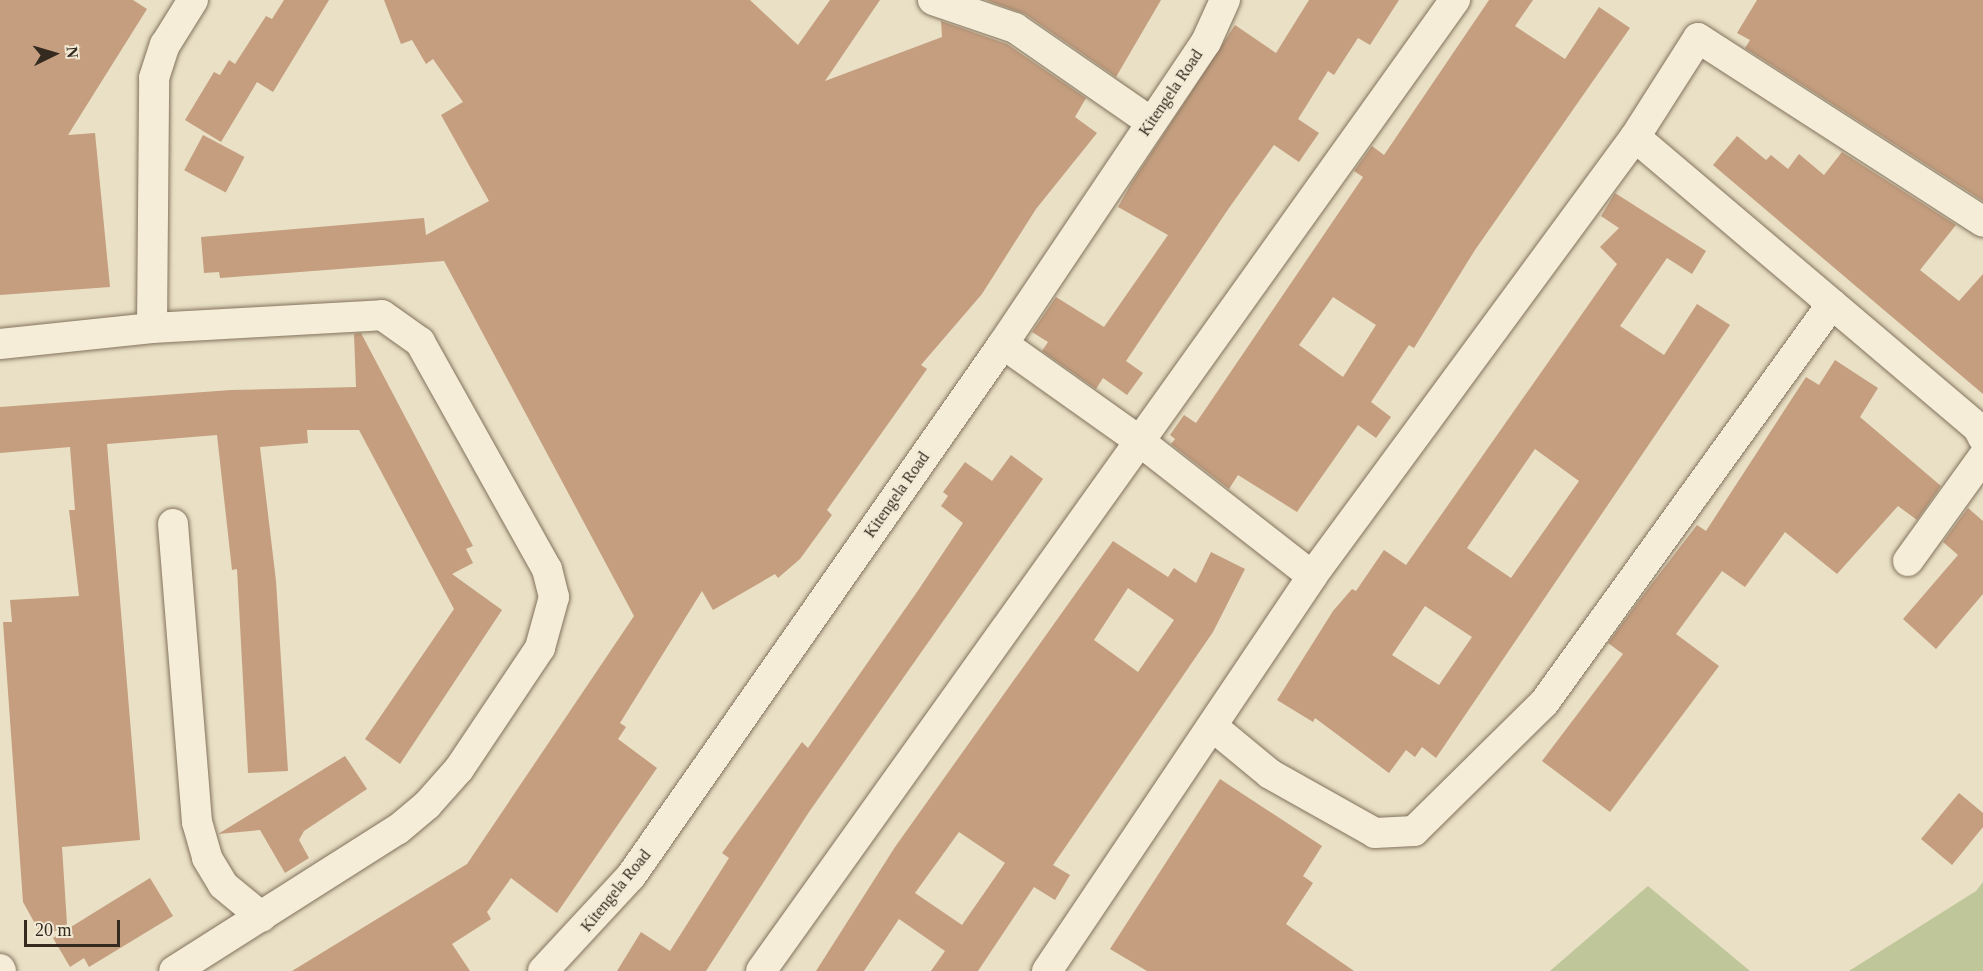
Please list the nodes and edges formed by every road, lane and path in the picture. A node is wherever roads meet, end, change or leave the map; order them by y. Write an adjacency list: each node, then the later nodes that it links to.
1 (193, 0): 9 (street)
2 (933, 0): 5 (street)
3 (1225, 0): 5 (street, Kitengela Road)
4 (1455, 0): 13 (street)
5 (1151, 122): 11 (street, Kitengela Road)
6 (1635, 136): 7 (street); 8 (street); 17 (street)
7 (1983, 222)
8 (1832, 304): 12 (street); 18 (street)
9 (153, 328): 10 (street); 19 (street)
10 (0, 344)
11 (1003, 344): 13 (street); 21 (street, Kitengela Road)
12 (1983, 438)
13 (1138, 440): 17 (street); 22 (street)
14 (1983, 457): 16 (street)
15 (173, 524): 19 (street)
16 (1908, 561)
17 (1312, 576): 18 (street)
18 (1212, 726): 23 (street)
19 (262, 917): 20 (street)
20 (174, 971)
21 (543, 971)
22 (761, 971)
23 (1047, 971)

